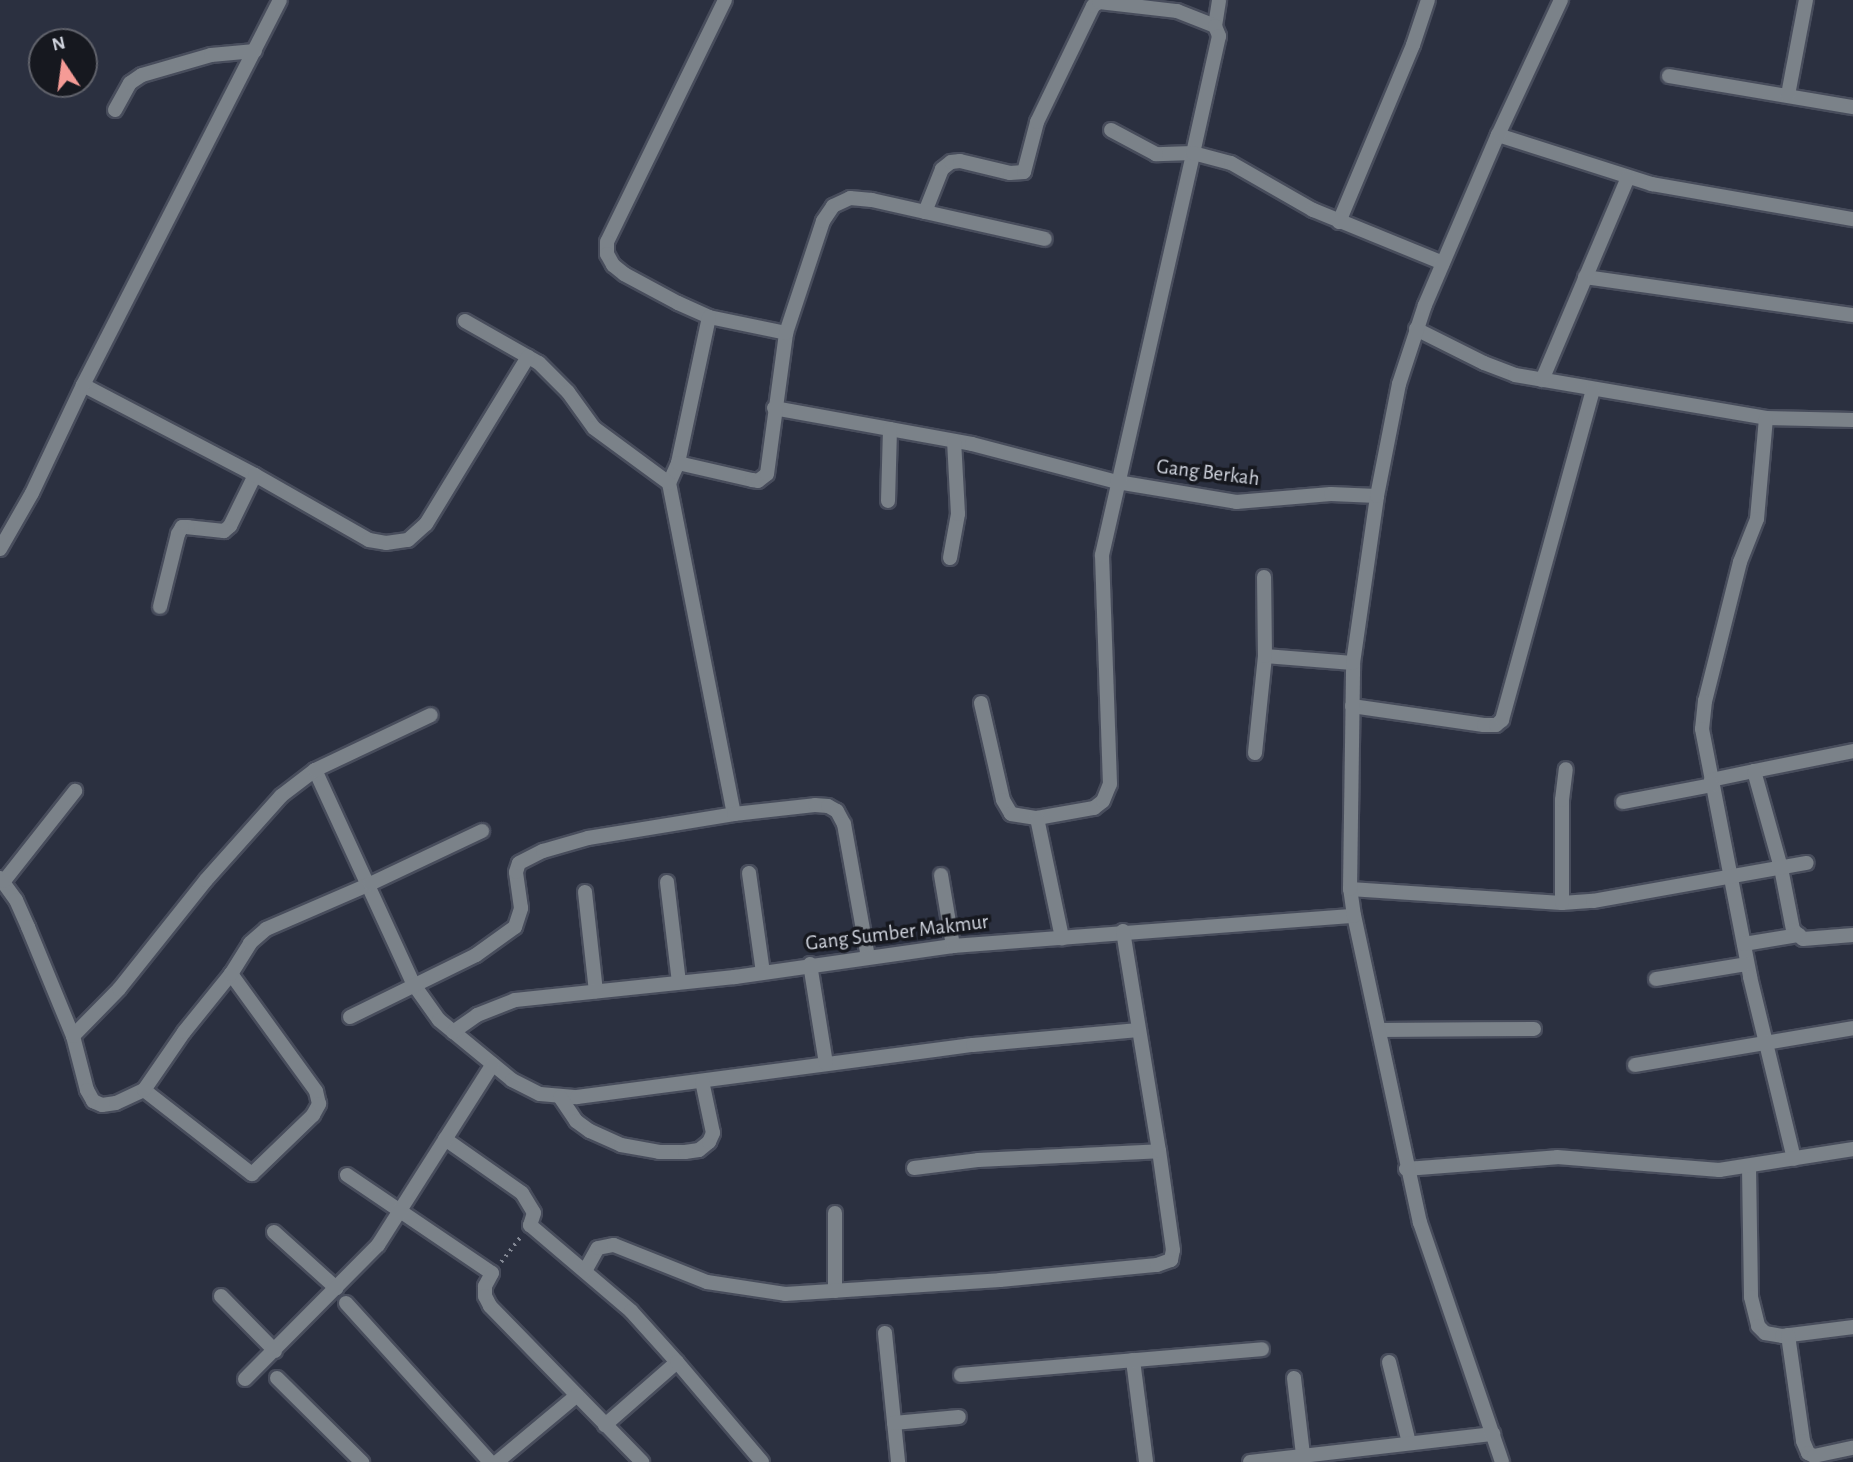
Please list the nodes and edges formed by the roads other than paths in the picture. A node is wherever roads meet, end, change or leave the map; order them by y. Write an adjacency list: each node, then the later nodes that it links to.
1 (280, 0): 8 (street)
2 (725, 0): 24 (street)
3 (1219, 0): 7 (street)
4 (1428, 0): 19 (street)
5 (1561, 0): 14 (street)
6 (1806, 0): 10 (street)
7 (1215, 26): 15 (street); 17 (street)
8 (255, 51): 12 (street); 30 (street)
9 (1669, 76): 10 (street)
10 (1788, 95): 11 (street)
11 (1853, 107)
12 (115, 110)
13 (1111, 130): 15 (street)
14 (1498, 135): 16 (street); 21 (street)
15 (1193, 153): 19 (street); 39 (street)
16 (1628, 177): 18 (street); 22 (street)
17 (925, 212): 20 (street); 27 (street)
18 (1853, 219)
19 (1339, 222): 21 (street)
20 (1045, 239)
21 (1443, 263): 26 (street)
22 (1585, 277): 23 (street); 29 (street)
23 (1853, 315)
24 (709, 317): 27 (street); 37 (street)
25 (464, 321): 28 (street)
26 (1416, 329): 29 (street); 41 (street)
27 (786, 333): 32 (street)
28 (528, 357): 38 (street); 40 (street)
29 (1542, 380): 31 (street)
30 (83, 385): 38 (street); 43 (street)
31 (1593, 389): 33 (street); 50 (street)
32 (774, 408): 35 (street, Gang Berkah); 37 (street)
33 (1766, 418): 34 (street); 57 (street)
34 (1853, 420)
35 (890, 429): 36 (street, Gang Berkah); 42 (street)
36 (954, 441): 39 (street, Gang Berkah); 44 (street)
37 (678, 463): 40 (street)
38 (255, 475): 46 (street)
39 (1117, 482): 41 (street, Gang Berkah); 61 (street)
40 (669, 483): 60 (street)
41 (1377, 496): 48 (street)
42 (888, 501)
43 (0, 549)
44 (950, 558)
45 (1264, 577): 47 (street)
46 (160, 607)
47 (1265, 656): 48 (street); 53 (street)
48 (1353, 663): 50 (street)
49 (981, 703): 61 (street)
50 (1352, 706): 71 (street)
51 (431, 715): 55 (street)
52 (1853, 751): 56 (street)
53 (1255, 754)
54 (1566, 769): 73 (street)
55 (315, 770): 70 (street); 96 (street)
56 (1754, 771): 57 (street); 64 (street)
57 (1711, 783): 59 (street); 67 (street)
58 (75, 791): 68 (street)
59 (1623, 802)
60 (734, 814): 81 (street); 88 (street)
61 (1037, 818): 78 (street)
62 (482, 831): 70 (street)
63 (1807, 863): 64 (street)
64 (1781, 868): 67 (street); 76 (street)
65 (749, 873): 84 (street)
66 (941, 875): 80 (street)
67 (1731, 877): 73 (street); 79 (street)
68 (2, 880): 96 (street)
69 (667, 882): 87 (street)
70 (370, 884): 85 (street); 88 (street)
71 (1350, 889): 73 (street); 74 (street)
72 (585, 892): 89 (street)
73 (1562, 903)
74 (1354, 916): 75 (street, Gang Sumber Makmur); 94 (street)
75 (1123, 931): 78 (street, Gang Sumber Makmur); 93 (street)
76 (1799, 935): 77 (street); 79 (street)
77 (1853, 935)
78 (1062, 938): 80 (street, Gang Sumber Makmur)
79 (1744, 944): 83 (street)
80 (953, 946): 81 (street, Gang Sumber Makmur)
81 (868, 957): 82 (street, Gang Sumber Makmur)
82 (810, 964): 84 (street, Gang Sumber Makmur); 99 (street)
83 (1747, 964): 86 (street); 97 (street)
84 (763, 972): 87 (street, Gang Sumber Makmur)
85 (230, 974): 102 (street); 102 (street)
86 (1656, 979)
87 (679, 982): 89 (street, Gang Sumber Makmur)
88 (414, 985): 90 (street); 95 (street)
89 (596, 991): 95 (street, Gang Sumber Makmur)
90 (350, 1017)
91 (1853, 1028): 97 (street)
92 (1534, 1029): 94 (street)
93 (1138, 1030): 99 (street); 106 (street)
94 (1379, 1030): 110 (street)
95 (453, 1032): 98 (street)
96 (73, 1036): 102 (street)
97 (1766, 1043): 100 (street); 107 (street)
98 (493, 1064): 103 (street); 104 (street)
99 (826, 1064): 101 (street)
100 (1635, 1066)
101 (702, 1081): 103 (street); 103 (street)
102 (144, 1090)
103 (560, 1097)
104 (445, 1139): 112 (street); 115 (street)
105 (1853, 1149): 107 (street)
106 (1160, 1151): 109 (street); 117 (street)
107 (1794, 1159): 108 (street)
108 (1749, 1167): 110 (street); 122 (street)
109 (914, 1168)
110 (1406, 1169): 136 (street)
111 (347, 1175): 112 (street)
112 (400, 1210): 116 (street); 132 (street)
113 (835, 1213): 117 (street)
114 (274, 1232): 116 (street)
115 (585, 1272): 117 (street); 126 (street)
116 (336, 1288): 124 (street)
117 (835, 1291)
118 (220, 1296): 124 (street)
119 (346, 1303): 141 (street)
120 (1853, 1327): 122 (street)
121 (885, 1333): 134 (street)
122 (1788, 1335): 138 (street)
123 (1262, 1349): 125 (street)
124 (275, 1351): 131 (street)
125 (1133, 1360): 128 (street); 146 (street)
126 (677, 1362): 135 (street); 144 (street)
127 (1389, 1362): 137 (street)
128 (961, 1375)
129 (277, 1378): 140 (street)
130 (1294, 1378): 139 (street)
131 (245, 1379)
132 (577, 1395): 135 (street); 142 (street)
133 (959, 1417): 134 (street)
134 (894, 1423): 145 (street)
135 (606, 1424): 143 (street)
136 (1493, 1434): 137 (street); 148 (street)
137 (1409, 1443): 139 (street)
138 (1853, 1448)
139 (1303, 1455): 147 (street)
140 (362, 1462)
141 (490, 1462)
142 (498, 1462)
143 (642, 1462)
144 (762, 1462)
145 (898, 1462)
146 (1146, 1462)
147 (1250, 1462)
148 (1502, 1462)

